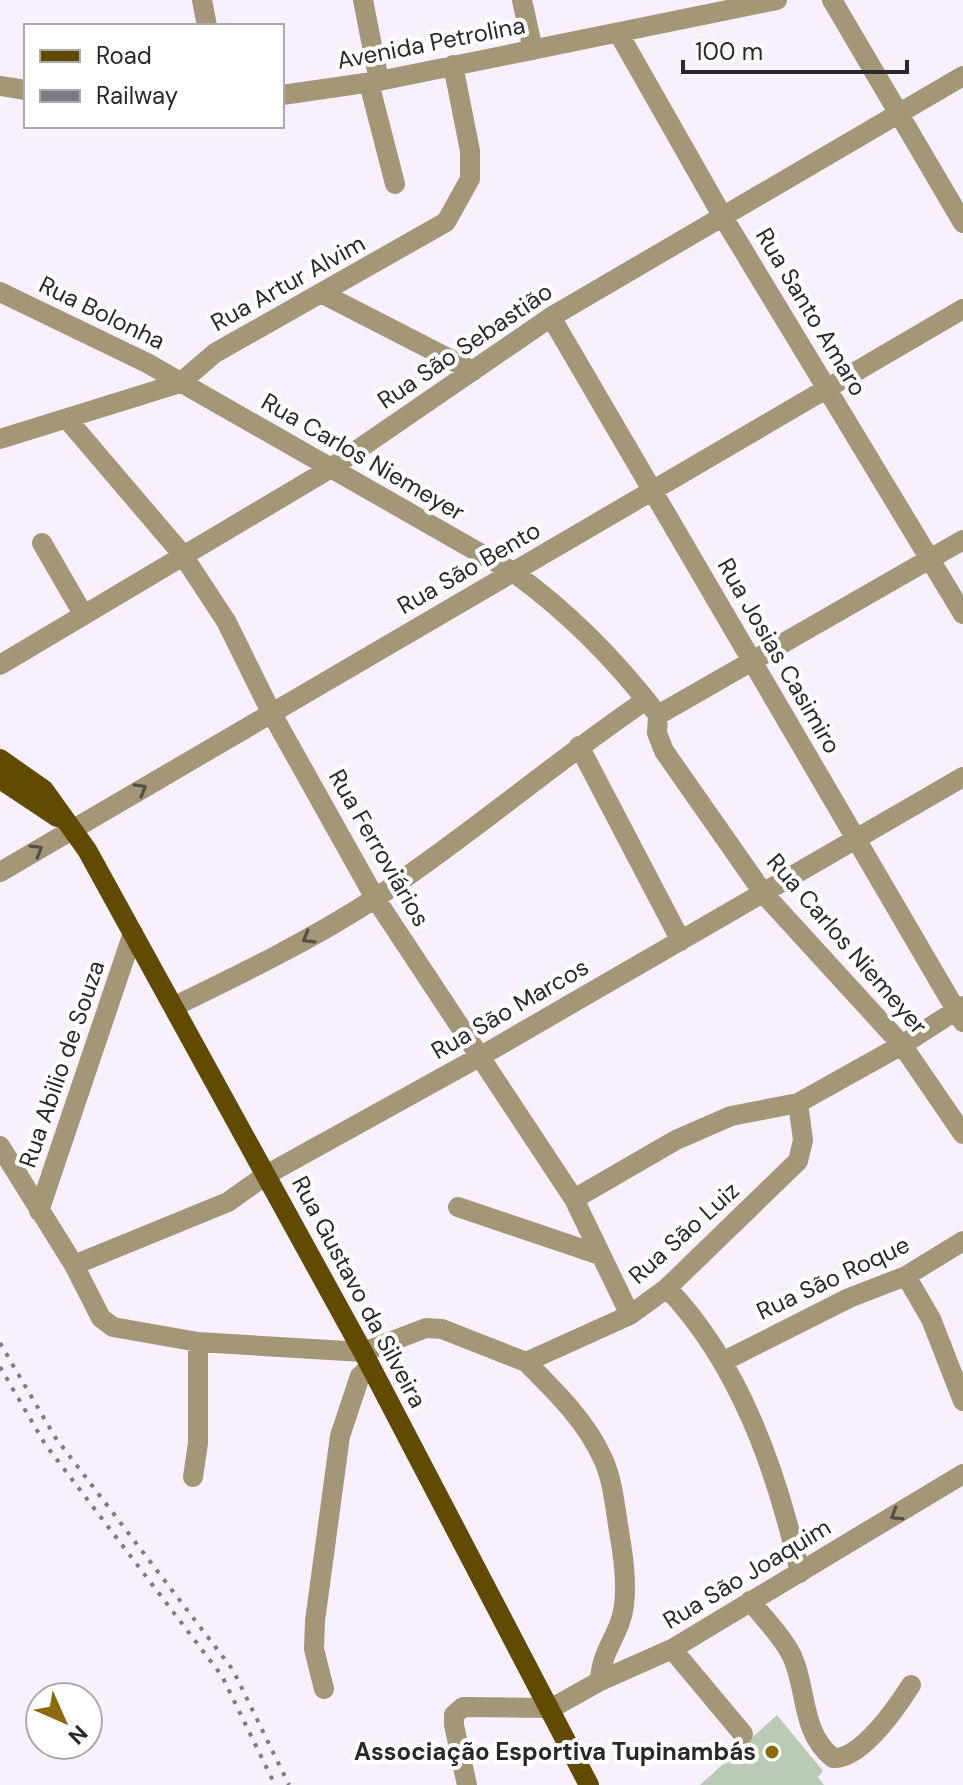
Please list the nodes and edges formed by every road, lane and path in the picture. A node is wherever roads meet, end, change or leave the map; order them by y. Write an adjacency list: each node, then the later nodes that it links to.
1 (202, 0): 6 (street)
2 (363, 0): 11 (street)
3 (522, 0): 8 (street)
4 (777, 0): 7 (street, Avenida Petrolina)
5 (832, 0): 15 (street)
6 (207, 24)
7 (619, 34): 8 (street, Avenida Petrolina); 17 (street, Rua Santo Amaro)
8 (533, 50): 9 (street, Avenida Petrolina)
9 (453, 65): 11 (street, Avenida Petrolina); 20 (street, Rua Artur Alvim)
10 (963, 76): 15 (street, Rua São Sebastião)
11 (374, 82): 14 (street, Avenida Petrolina); 16 (street)
12 (0, 86): 13 (street)
13 (24, 90)
14 (284, 95)
15 (899, 114): 17 (street, Rua São Sebastião); 18 (street)
16 (395, 184)
17 (723, 217): 22 (street, Rua São Sebastião); 25 (street, Rua Santo Amaro)
18 (963, 223)
19 (0, 292): 24 (street, Rua Bolonha)
20 (323, 294): 23 (street); 24 (street, Rua Artur Alvim)
21 (963, 309): 25 (street, Rua São Bento)
22 (551, 317): 23 (street, Rua São Sebastião); 29 (street, Rua Josias Casimiro)
23 (473, 371): 28 (street, Rua São Sebastião)
24 (180, 383): 26 (street, Rua Artur Alvim); 28 (street, Rua Carlos Niemeyer)
25 (826, 389): 29 (street, Rua São Bento); 33 (street, Rua Santo Amaro)
26 (67, 419): 27 (street, Rua Artur Alvim); 32 (street, Rua Ferroviários)
27 (0, 439)
28 (331, 468): 32 (street, Rua São Sebastião); 34 (street, Rua Carlos Niemeyer)
29 (651, 491): 34 (street, Rua São Bento); 37 (street, Rua Josias Casimiro)
30 (963, 540): 33 (street)
31 (42, 543): 35 (street)
32 (182, 554): 35 (street, Rua São Sebastião); 40 (street, Rua Ferroviários)
33 (931, 559): 36 (street, Rua Santo Amaro); 37 (street)
34 (513, 572): 39 (street, Rua Carlos Niemeyer); 40 (street, Rua São Bento)
35 (83, 614): 38 (street, Rua São Sebastião)
36 (963, 614)
37 (753, 662): 39 (street); 46 (street, Rua Josias Casimiro)
38 (0, 665)
39 (652, 708): 41 (street); 48 (street, Rua Carlos Niemeyer)
40 (272, 714): 45 (street, Rua São Bento, one-way to 40); 49 (street, Rua Ferroviários)
41 (579, 746): 49 (street); 51 (street)
42 (0, 759): 45 (main road, Rua Gustavo da Silveira)
43 (963, 777): 46 (street, Rua São Marcos)
44 (0, 779): 45 (main road, Rua Gustavo da Silveira)
45 (73, 828): 47 (street, Rua São Bento, one-way to 45); 50 (main road, Rua Gustavo da Silveira)
46 (856, 839): 48 (street, Rua São Marcos); 53 (street, Rua Josias Casimiro)
47 (0, 872)
48 (764, 894): 51 (street, Rua São Marcos); 54 (street, Rua Carlos Niemeyer)
49 (375, 898): 52 (street, one-way to 52); 55 (street, Rua Ferroviários)
50 (133, 933): 52 (main road, Rua Gustavo da Silveira); 62 (street, Rua Abilio de Souza)
51 (681, 941): 55 (street, Rua São Marcos)
52 (175, 1006): 59 (main road, Rua Gustavo da Silveira)
53 (961, 1012): 54 (street)
54 (902, 1045): 56 (street); 57 (street, Rua Carlos Niemeyer)
55 (481, 1056): 59 (street, Rua São Marcos); 60 (street, Rua Ferroviários)
56 (798, 1103): 60 (street); 67 (street, Rua São Luiz)
57 (963, 1134)
58 (0, 1146): 62 (street)
59 (266, 1175): 65 (street, Rua São Marcos); 70 (main road, Rua Gustavo da Silveira)
60 (574, 1199): 64 (street, Rua Ferroviários)
61 (458, 1207): 64 (street)
62 (39, 1211): 65 (street)
63 (963, 1241): 66 (street, Rua São Roque)
64 (600, 1255): 68 (street, Rua Ferroviários)
65 (74, 1265): 69 (street)
66 (906, 1276): 71 (street, Rua São Roque); 73 (street)
67 (667, 1288): 68 (street, Rua São Luiz); 71 (street)
68 (630, 1315): 72 (street, Rua São Luiz)
69 (198, 1342): 70 (street); 75 (street)
70 (366, 1360): 72 (street); 81 (street); 82 (main road, Rua Gustavo da Silveira)
71 (724, 1361): 76 (street)
72 (526, 1362): 79 (street)
73 (963, 1401)
74 (963, 1474): 76 (street, Rua São Joaquim, one-way to 76)
75 (193, 1477)
76 (800, 1573): 77 (street, Rua São Joaquim)
77 (750, 1601): 78 (street, Rua São Joaquim); 80 (street)
78 (672, 1649): 79 (street, Rua São Joaquim); 83 (street)
79 (600, 1681): 82 (street, Rua São Joaquim)
80 (911, 1685)
81 (324, 1689)
82 (552, 1708): 84 (street); 85 (main road, Rua Gustavo da Silveira)
83 (743, 1734)
84 (467, 1785)
85 (589, 1785)

